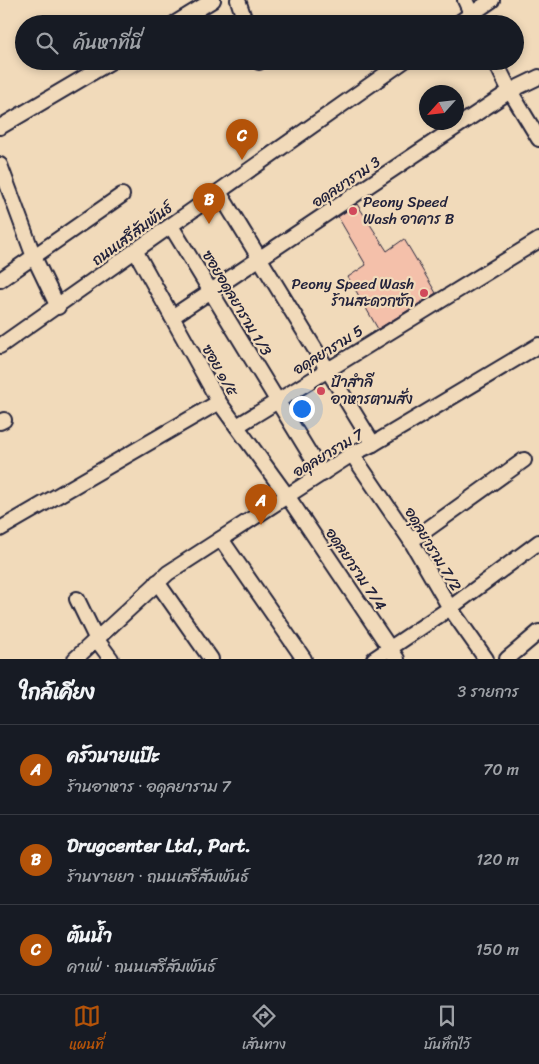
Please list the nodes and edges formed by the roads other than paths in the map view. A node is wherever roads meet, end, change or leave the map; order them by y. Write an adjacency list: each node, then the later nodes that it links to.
1 (213, 0): 5 (street)
2 (238, 0): 6 (street)
3 (465, 0): 7 (street)
4 (492, 0): 8 (street)
5 (189, 15)
6 (243, 15)
7 (472, 15)
8 (478, 15)
9 (97, 70): 14 (street)
10 (391, 70): 17 (street, ถนนเสรีสัมพันธ์)
11 (500, 70): 13 (street)
12 (539, 76): 13 (street, อดุลยาราม 3)
13 (510, 91): 15 (street); 23 (street, อดุลยาราม 3)
14 (0, 127)
15 (539, 140)
16 (0, 165): 22 (street)
17 (219, 192): 19 (street, ถนนเสรีสัมพันธ์); 23 (street)
18 (122, 195): 22 (street)
19 (171, 226): 21 (street, ถนนเสรีสัมพันธ์); 25 (street, ซอยอดุลยาราม 1/3)
20 (539, 240): 30 (street, อดุลยาราม 5)
21 (136, 252): 26 (street, ถนนเสรีสัมพันธ์); 27 (street, ซอย ๑/๕)
22 (34, 257): 24 (street); 26 (street)
23 (260, 259): 25 (street, อดุลยาราม 3); 30 (street)
24 (0, 280)
25 (211, 291): 27 (street, อดุลยาราม 3); 31 (street, ซอยอดุลยาราม 1/3)
26 (58, 307): 29 (street, ถนนเสรีสัมพันธ์)
27 (172, 317): 32 (street, ซอย ๑/๕)
28 (539, 345): 34 (street, อดุลยาราม 7)
29 (0, 346)
30 (328, 370): 31 (street, อดุลยาราม 5); 34 (street)
31 (277, 401): 33 (street, อดุลยาราม 5); 37 (street, ซอยอดุลยาราม 1/3)
32 (219, 402): 33 (street, ซอย ๑/๕); 39 (street)
33 (237, 426): 38 (street, ซอย ๑/๕)
34 (373, 444): 35 (street, อดุลยาราม 7)
35 (352, 454): 37 (street, อดุลยาราม 7); 41 (street, อดุลยาราม 7/2)
36 (524, 460): 41 (street)
37 (322, 474): 38 (street, อดุลยาราม 7)
38 (288, 497): 40 (street, อดุลยาราม 7); 48 (street, อดุลยาราม 7/4)
39 (0, 529)
40 (221, 539): 43 (street, อดุลยาราม 7); 52 (street)
41 (411, 541): 45 (street, อดุลยาราม 7/2)
42 (539, 542): 45 (street)
43 (157, 582): 47 (street, อดุลยาราม 7); 51 (street)
44 (77, 599): 47 (street)
45 (450, 608): 48 (street); 54 (street, อดุลยาราม 7/2)
46 (539, 632): 55 (street)
47 (97, 640): 49 (street, อดุลยาราม 7); 50 (street)
48 (393, 654): 53 (street)
49 (75, 659)
50 (111, 659)
51 (211, 659)
52 (304, 659)
53 (374, 659)
54 (486, 659)
55 (507, 659)

